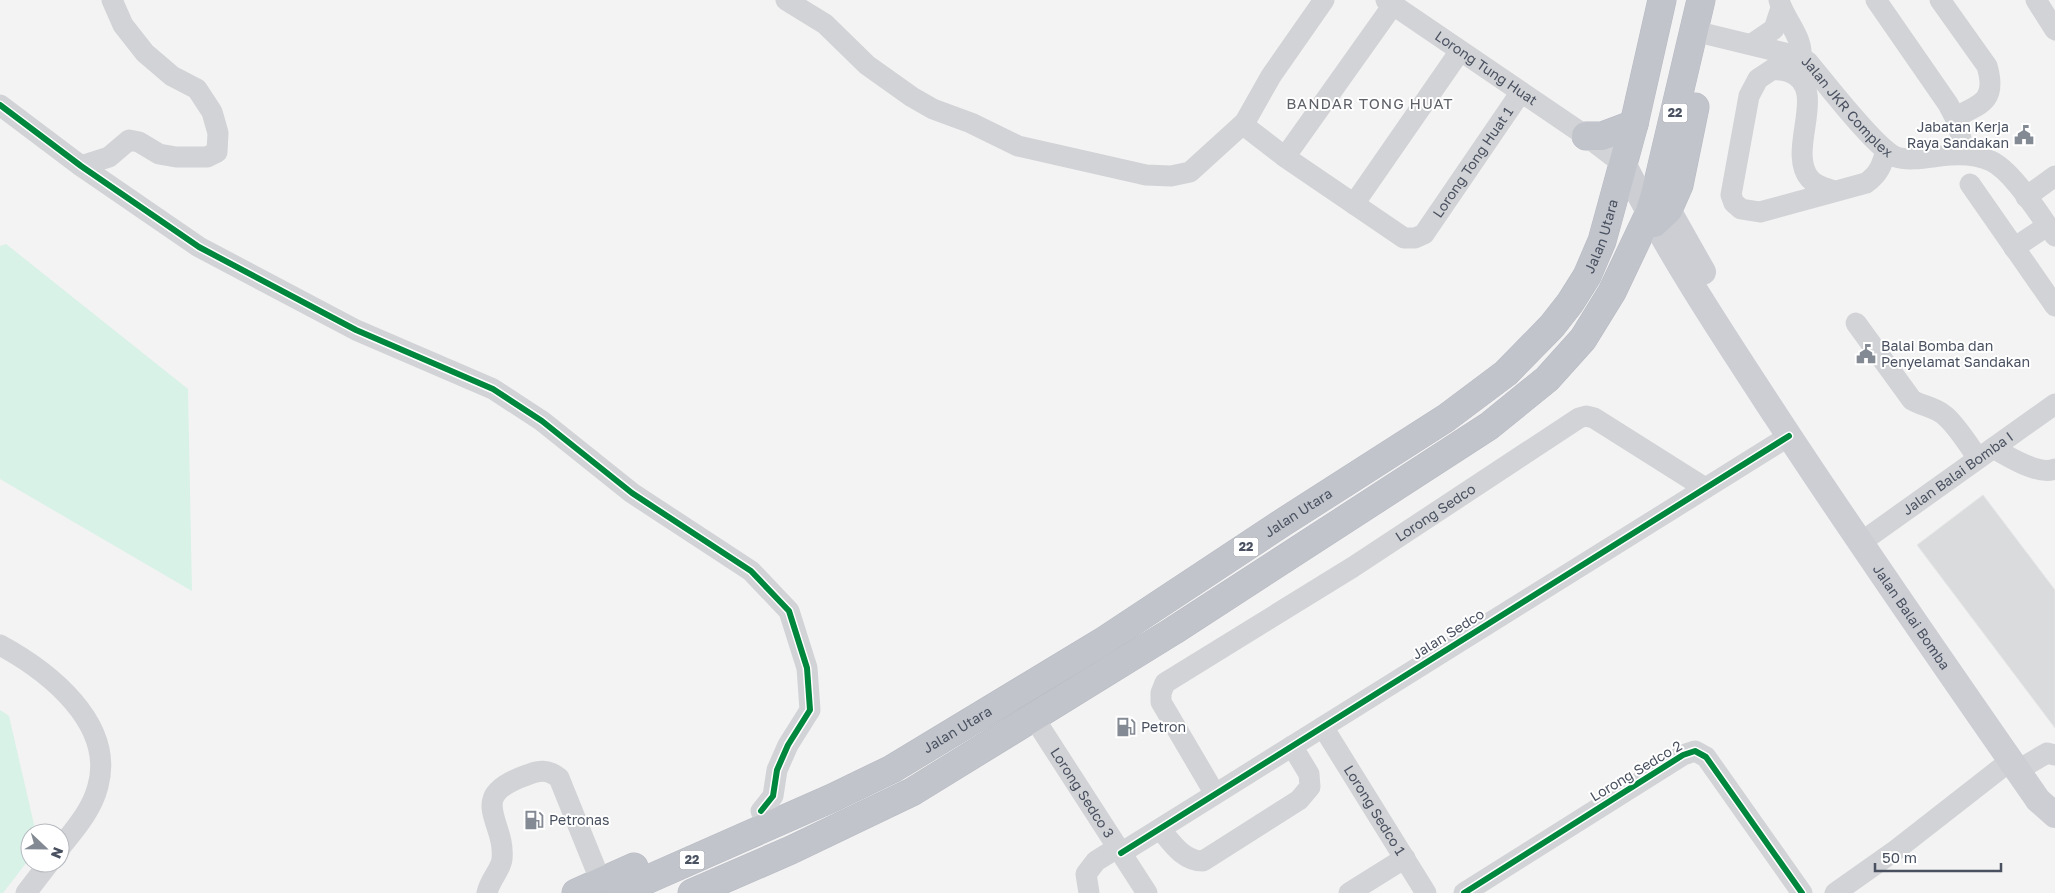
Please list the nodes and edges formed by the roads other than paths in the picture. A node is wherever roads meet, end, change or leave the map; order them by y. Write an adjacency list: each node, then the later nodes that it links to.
1 (112, 0): 27 (street)
2 (786, 0): 19 (street)
3 (1324, 0): 19 (street)
4 (1662, 0): 20 (highway, Jalan Utara / 22)
5 (1701, 0): 12 (highway)
6 (1876, 0): 18 (street)
7 (1940, 0): 18 (street)
8 (2036, 0): 11 (street)
9 (1389, 2): 14 (street, Lorong Tung Huat); 25 (street)
10 (1780, 4): 13 (street); 15 (street)
11 (2055, 30)
12 (1694, 31): 13 (street, Jalan JKR Complex); 34 (highway)
13 (1752, 44): 15 (street, Jalan JKR Complex)
14 (1460, 51): 16 (street, Lorong Tung Huat); 32 (street)
15 (1801, 57): 22 (street, Jalan JKR Complex)
16 (1521, 92): 21 (street, Lorong Tung Huat); 32 (street, Lorong Tong Huat 1)
17 (0, 106): 27 (street)
18 (1955, 117): 24 (street)
19 (1245, 122): 25 (street)
20 (1634, 124): 21 (highway); 26 (highway, Jalan Utara / 22)
21 (1586, 136): 26 (street, Lorong Tung Huat)
22 (1886, 151): 24 (street, Jalan JKR Complex); 30 (street)
23 (1801, 153): 30 (street); 33 (street); 33 (street)
24 (1964, 154): 31 (street, Jalan JKR Complex)
25 (1285, 157): 32 (street)
26 (1624, 165): 34 (main road, Jalan Balai Bomba); 54 (highway, Jalan Utara / 22)
27 (81, 166): 54 (street)
28 (2055, 176): 31 (street)
29 (1970, 184): 36 (street)
30 (1834, 191): 33 (street)
31 (2026, 197): 35 (street, Jalan JKR Complex)
32 (1354, 204)
33 (1790, 204)
34 (1657, 211): 40 (main road, Jalan Balai Bomba); 46 (highway, 22)
35 (2051, 231): 36 (street)
36 (2014, 248): 37 (street)
37 (2055, 306)
38 (1856, 323): 41 (street)
39 (2055, 404): 41 (street, Jalan Balai Bomba I)
40 (1782, 425): 43 (street, Jalan Sedco); 44 (main road, Jalan Balai Bomba)
41 (1986, 453): 42 (street); 44 (street, Jalan Balai Bomba I)
42 (2055, 469)
43 (1705, 488): 47 (street, Jalan Sedco); 52 (street, Lorong Sedco)
44 (1860, 543): 51 (main road, Jalan Balai Bomba)
45 (0, 645): 56 (street)
46 (1034, 718): 50 (highway, 22); 58 (street, Lorong Sedco 3)
47 (1323, 727): 48 (street, Jalan Sedco); 59 (street, Lorong Sedco 1)
48 (1292, 746): 52 (street, Jalan Sedco); 55 (street)
49 (2055, 755): 51 (street)
50 (974, 756): 54 (highway); 65 (highway, 22)
51 (2014, 766): 53 (main road, Jalan Balai Bomba); 72 (street)
52 (1215, 794): 55 (street, Jalan Sedco)
53 (2047, 808): 57 (main road, Jalan Balai Bomba)
54 (764, 819): 61 (highway, Jalan Utara / 22)
55 (1160, 829): 58 (street, Jalan Sedco)
56 (70, 835)
57 (2055, 835)
58 (1119, 850): 66 (street, Jalan Sedco); 67 (street, Lorong Sedco 3)
59 (1404, 858): 68 (street); 69 (street, Lorong Sedco 1)
60 (41, 873): 62 (street)
61 (609, 888): 63 (street); 64 (highway, Jalan Utara)
62 (26, 893)
63 (487, 893)
64 (576, 893)
65 (692, 893)
66 (1089, 893)
67 (1147, 893)
68 (1349, 893)
69 (1426, 893)
70 (1464, 893): 71 (street, Lorong Sedco 2)
71 (1802, 893)
72 (1835, 893)

